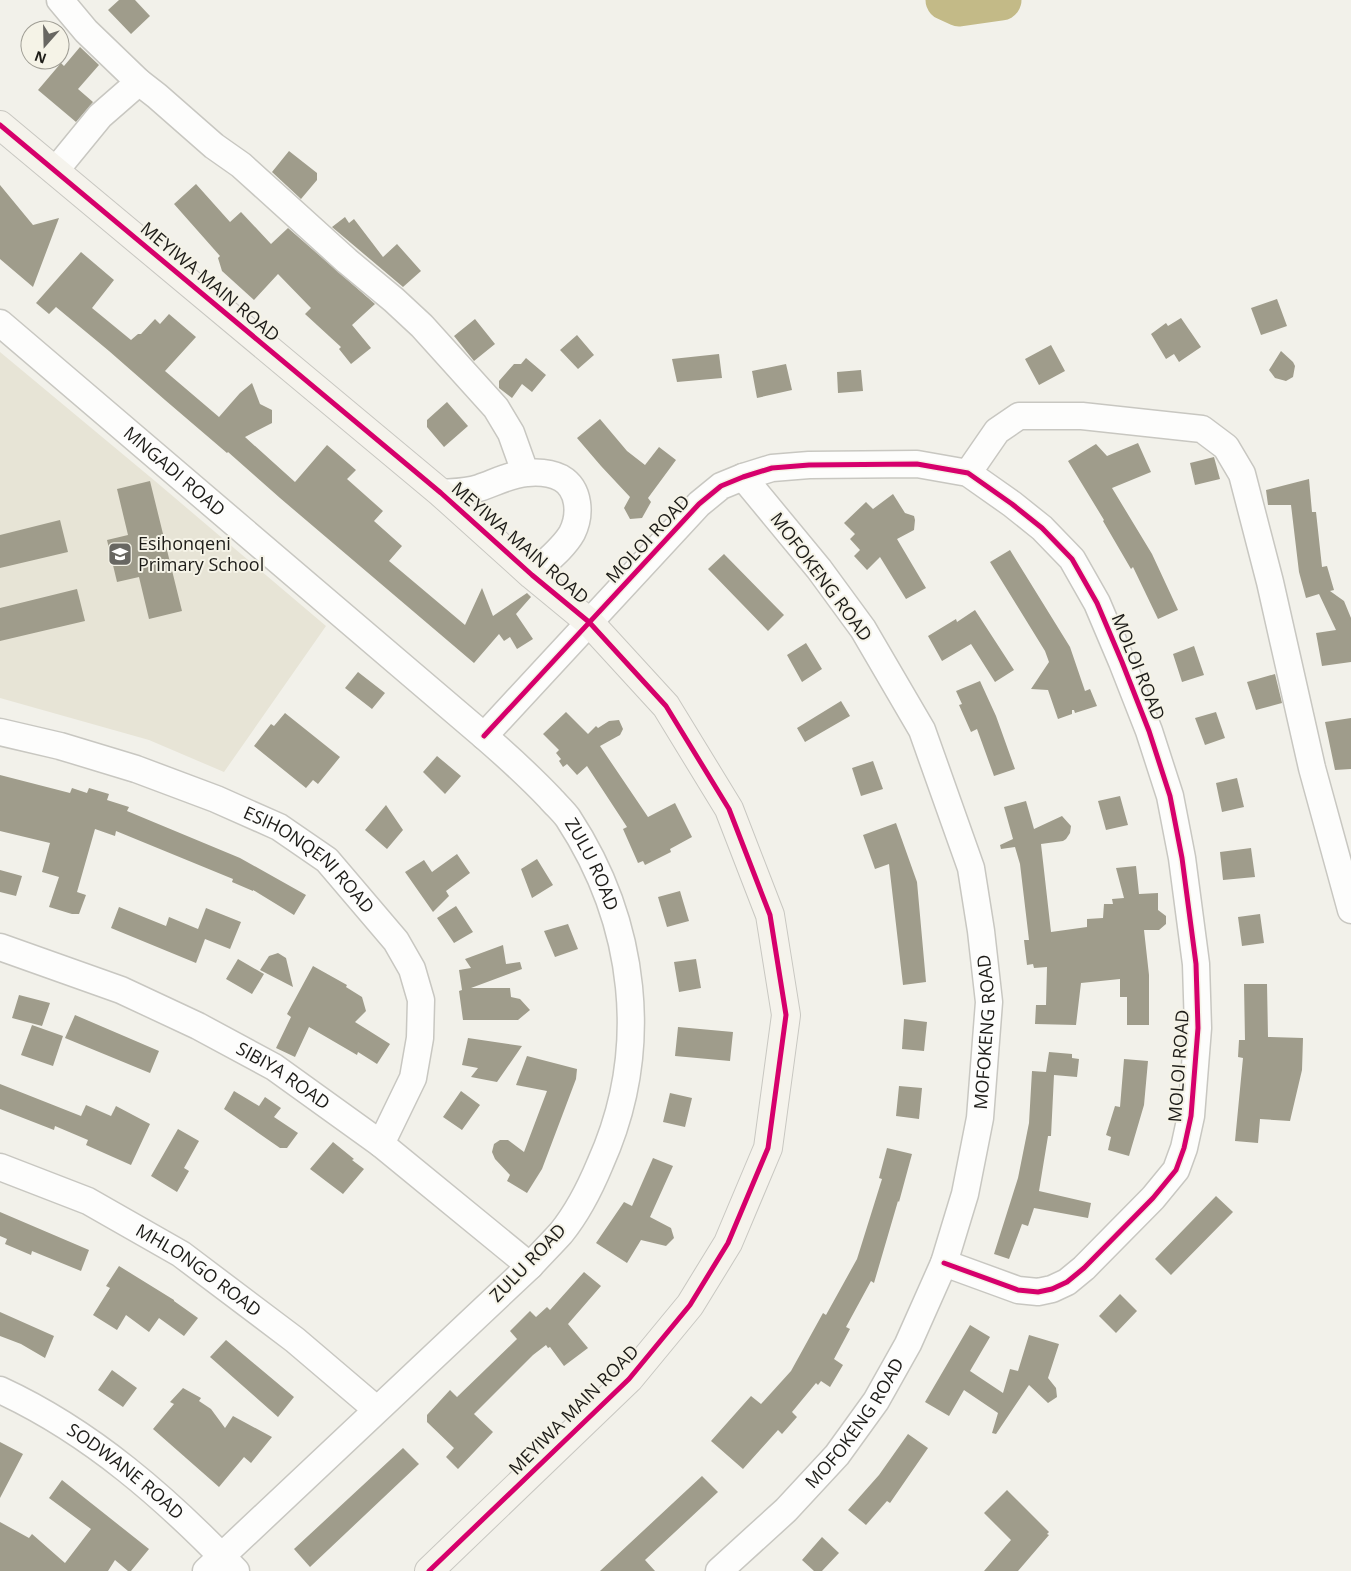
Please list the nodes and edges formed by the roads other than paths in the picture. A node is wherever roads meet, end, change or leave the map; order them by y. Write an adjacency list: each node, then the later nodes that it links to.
1 (60, 0): 2 (street)
2 (139, 82): 4 (street); 6 (street)
3 (0, 125): 4 (street, MEYIWA MAIN ROAD)
4 (55, 171): 9 (street, MEYIWA MAIN ROAD)
5 (0, 323): 13 (street, MNGADI ROAD)
6 (525, 472): 9 (street); 10 (street)
7 (968, 473): 8 (street, MOLOI ROAD); 14 (street); 18 (street, MOLOI ROAD)
8 (743, 477): 11 (street, MOLOI ROAD); 18 (street, MOFOKENG ROAD)
9 (441, 492): 10 (street, MEYIWA MAIN ROAD)
10 (532, 575): 11 (street, MEYIWA MAIN ROAD)
11 (589, 622): 13 (street, MOLOI ROAD); 23 (street, MEYIWA MAIN ROAD)
12 (0, 732): 16 (street, ESIHONQENI ROAD)
13 (484, 736): 19 (street, ZULU ROAD)
14 (1351, 910)
15 (0, 947): 16 (street, SIBIYA ROAD)
16 (381, 1144): 19 (street, SIBIYA ROAD)
17 (0, 1167): 21 (street, MHLONGO ROAD)
18 (944, 1263): 24 (street, MOFOKENG ROAD)
19 (530, 1266): 21 (street, ZULU ROAD)
20 (0, 1390): 22 (street, SODWANE ROAD)
21 (376, 1410): 22 (street, ZULU ROAD)
22 (221, 1566)
23 (429, 1571)
24 (719, 1571)

